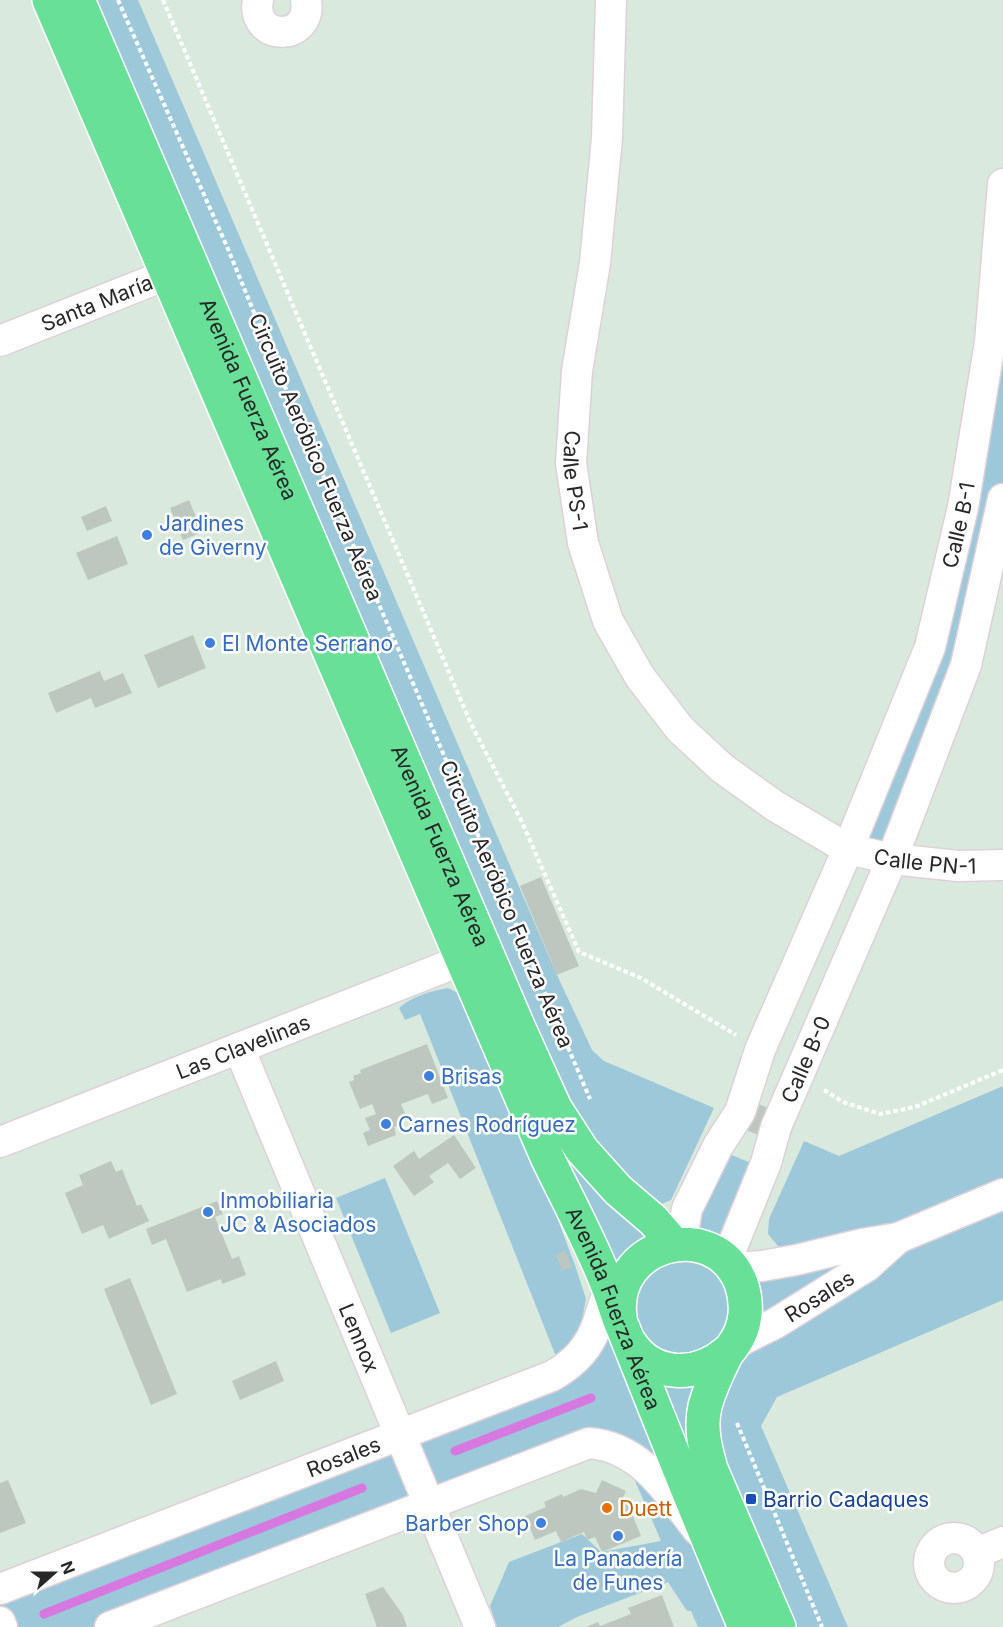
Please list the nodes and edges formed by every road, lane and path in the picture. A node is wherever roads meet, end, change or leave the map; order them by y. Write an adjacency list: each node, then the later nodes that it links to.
1 (49, 0): 9 (main road, Avenida Fuerza Aérea)
2 (78, 0): 9 (main road, Avenida Fuerza Aérea)
3 (118, 0): 21 (path, Circuito Aeróbico Fuerza Aérea)
4 (162, 0): 18 (path)
5 (258, 0): 6 (street)
6 (306, 0)
7 (611, 0): 13 (street, Calle PS-1)
8 (1003, 184): 11 (street, Calle B-1)
9 (179, 270): 10 (street, Santa María); 16 (main road, Avenida Fuerza Aérea)
10 (0, 341)
11 (996, 344): 13 (street, Calle B-1)
12 (1003, 499): 14 (street, Calle B-1)
13 (848, 849): 14 (street, Calle PN-1); 18 (street, Calle B-0)
14 (892, 859): 15 (street, Calle PN-1); 20 (street, Calle B-0)
15 (1003, 865)
16 (474, 955): 17 (street, Las Clavelinas); 25 (main road, Avenida Fuerza Aérea); 28 (main road, Avenida Fuerza Aérea)
17 (239, 1048): 22 (street, Las Clavelinas); 32 (street, Lennox)
18 (760, 1050): 25 (street, Calle B-0)
19 (1003, 1070): 20 (path)
20 (800, 1075): 27 (street, Calle B-0)
21 (590, 1101)
22 (0, 1142)
23 (1003, 1194): 24 (street, Rosales)
24 (898, 1238): 27 (street, Rosales); 30 (street, Rosales)
25 (677, 1244): 26 (main road); 27 (main road)
26 (634, 1265): 28 (street, Rosales); 29 (main road)
27 (729, 1265): 30 (main road)
28 (609, 1289): 29 (main road, Avenida Fuerza Aérea); 32 (street, Rosales)
29 (624, 1332): 30 (main road); 34 (main road, Avenida Fuerza Aérea)
30 (731, 1348): 41 (main road)
31 (736, 1418): 42 (path)
32 (400, 1435): 33 (street, Lennox); 35 (street, Rosales)
33 (428, 1503): 34 (street); 38 (street); 39 (street, Lennox)
34 (708, 1542): 40 (main road, Avenida Fuerza Aérea)
35 (0, 1589)
36 (0, 1622): 37 (street)
37 (2, 1627)
38 (110, 1627)
39 (480, 1627)
40 (744, 1627)
41 (779, 1627)
42 (822, 1627)

